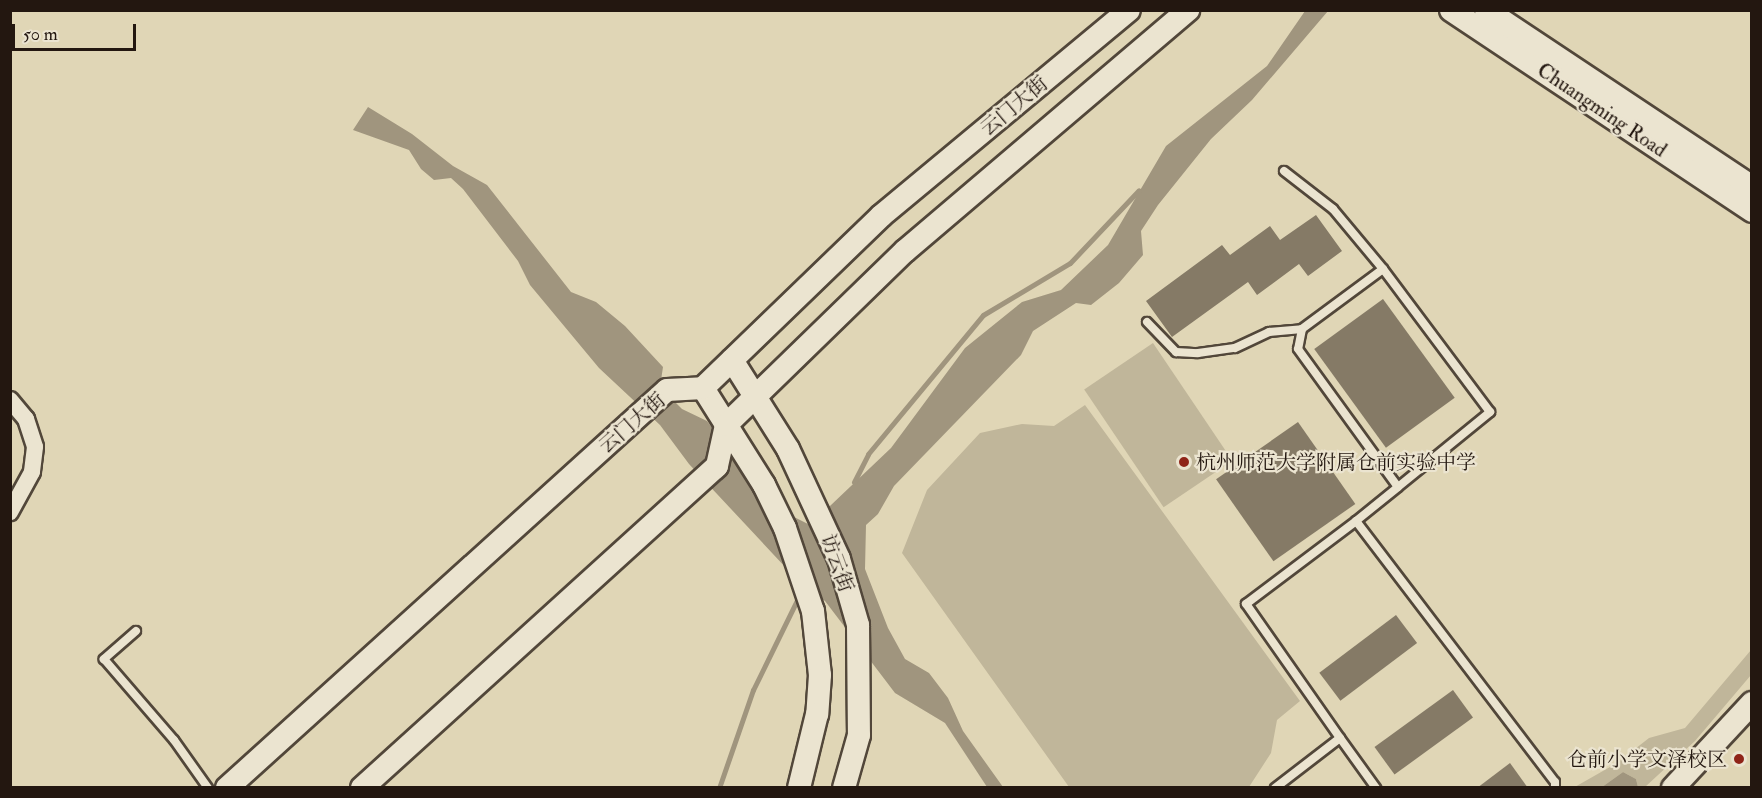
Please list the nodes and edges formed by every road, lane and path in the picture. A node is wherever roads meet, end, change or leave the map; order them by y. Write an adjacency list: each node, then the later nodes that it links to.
1 (1129, 10): 11 (main road, 云门大街)
2 (1188, 10): 13 (main road, 云门大街)
3 (1451, 10): 7 (main road, Chuangming Road)
4 (1486, 10): 6 (main road, Chuangming Road)
5 (1284, 171): 8 (lane)
6 (1752, 187)
7 (1752, 211)
8 (1383, 269): 10 (lane); 16 (lane)
9 (1147, 322): 10 (lane)
10 (1302, 329): 16 (lane)
11 (732, 360): 12 (main road, 云门大街); 13 (main road, 访云街)
12 (703, 388): 15 (main road, 访云街); 23 (main road, 云门大街)
13 (755, 396): 15 (main road, 云门大街); 26 (main road, 访云街)
14 (10, 400): 17 (street)
15 (726, 425): 24 (main road); 25 (main road, 访云街)
16 (1398, 487): 18 (lane)
17 (10, 512)
18 (1356, 521): 21 (lane); 29 (lane)
19 (136, 631): 22 (lane)
20 (1752, 703): 30 (main road)
21 (1340, 738): 27 (lane); 28 (lane)
22 (208, 788)
23 (226, 788)
24 (362, 788)
25 (799, 788)
26 (844, 788)
27 (1275, 788)
28 (1376, 788)
29 (1555, 788)
30 (1673, 788)

